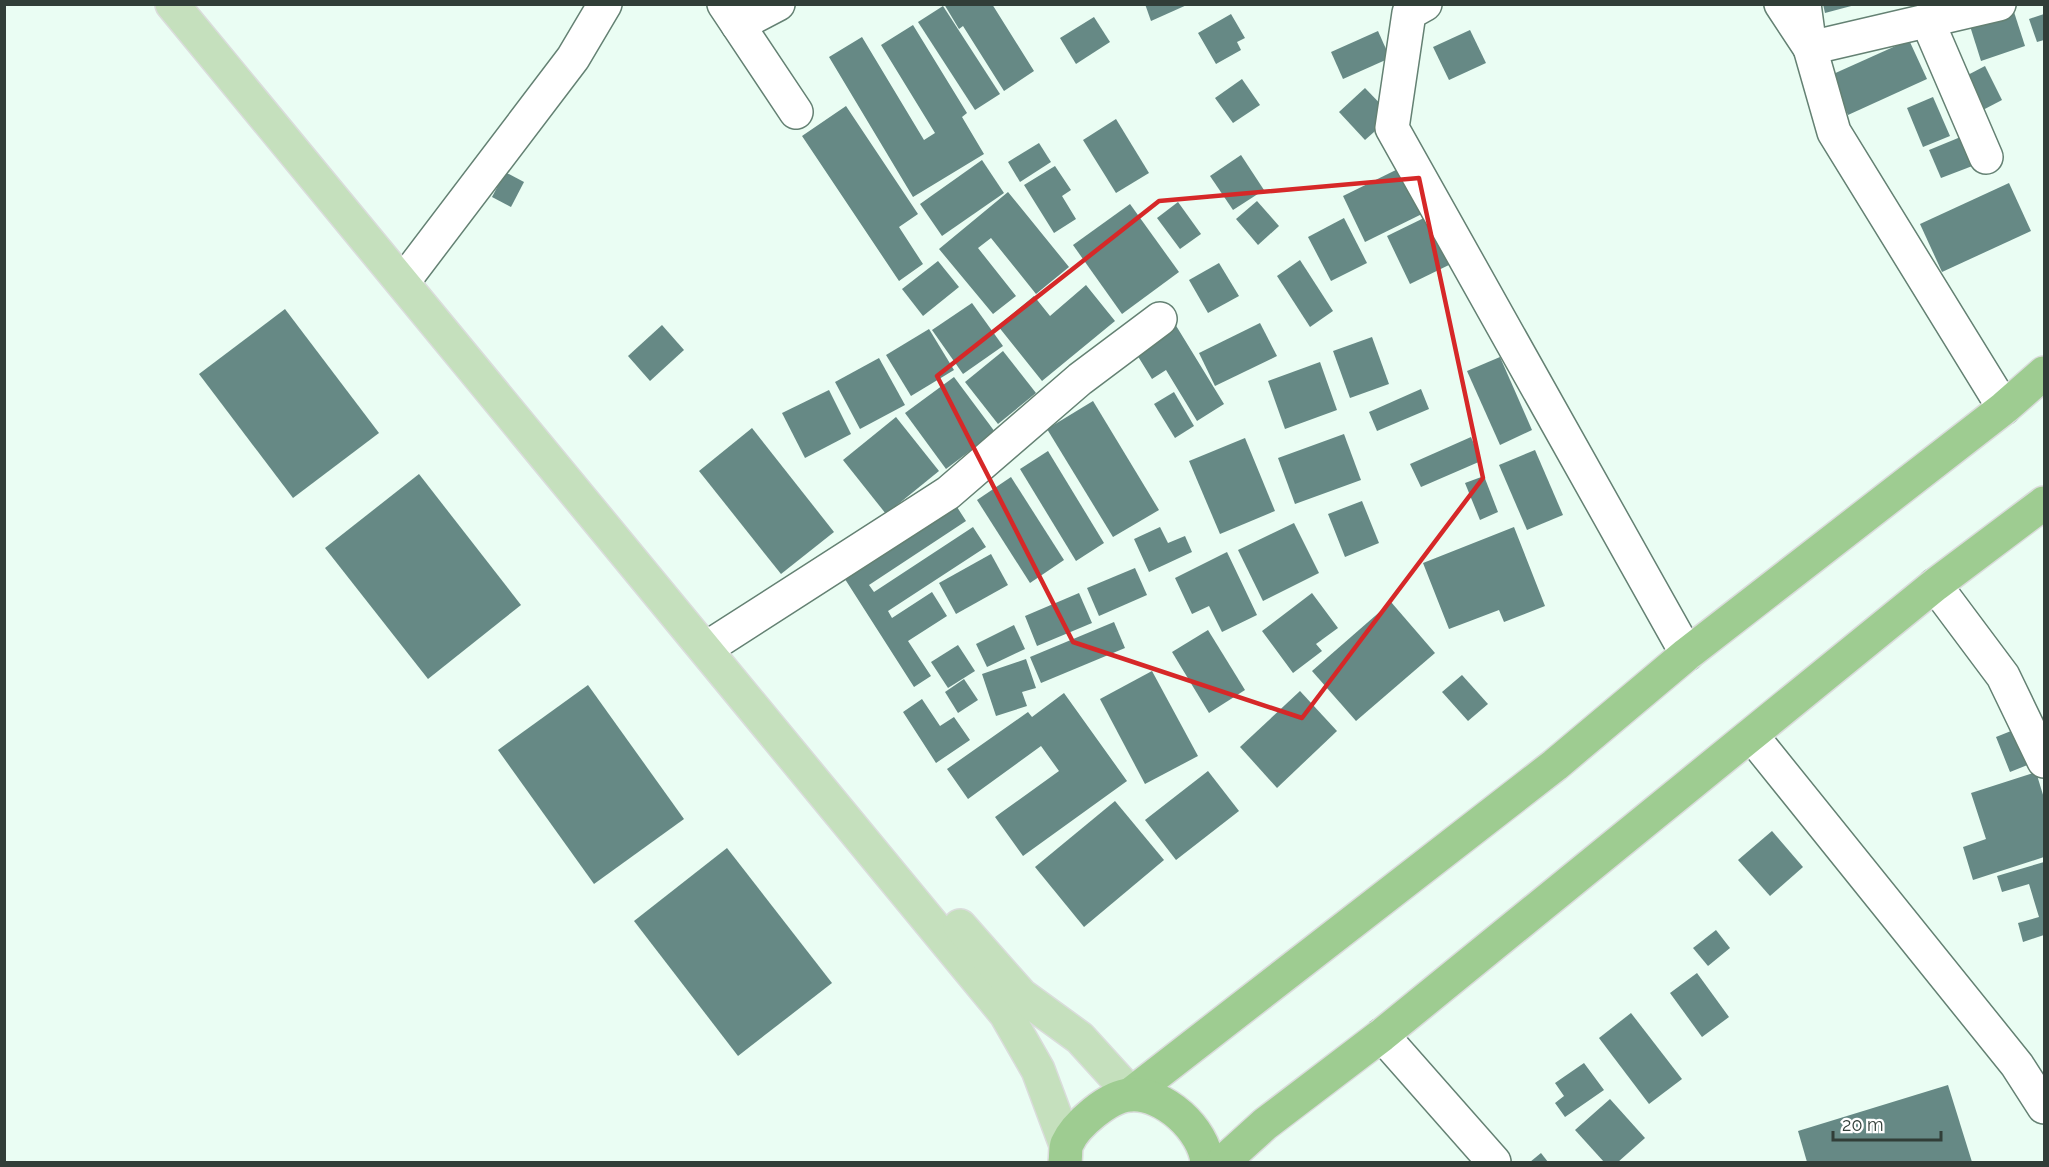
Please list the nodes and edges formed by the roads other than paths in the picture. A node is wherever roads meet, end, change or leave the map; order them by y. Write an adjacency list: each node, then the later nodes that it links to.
1 (172, 4): 27 (main road)
2 (194, 4): 14 (main road)
3 (605, 4): 14 (street)
4 (778, 4): 9 (street)
5 (1425, 4): 21 (street)
6 (1781, 4): 11 (street)
7 (1804, 4): 11 (street)
8 (2000, 4): 10 (street)
9 (731, 15): 12 (street)
10 (1927, 20): 11 (street); 13 (street)
11 (1810, 48): 17 (street)
12 (796, 112)
13 (1986, 157)
14 (410, 274): 20 (main road)
15 (1160, 319): 20 (street)
16 (2044, 374): 17 (highway)
17 (2004, 408): 21 (highway)
18 (2044, 503): 19 (highway)
19 (1935, 585): 22 (highway); 23 (street)
20 (710, 646): 25 (main road)
21 (1687, 654): 25 (highway)
22 (1752, 736): 24 (highway); 26 (street)
23 (2044, 762)
24 (1382, 1035): 29 (highway); 30 (street)
25 (1131, 1094): 27 (highway); 28 (highway)
26 (2044, 1107)
27 (1060, 1157)
28 (1207, 1162)
29 (1223, 1162)
30 (1494, 1162)

